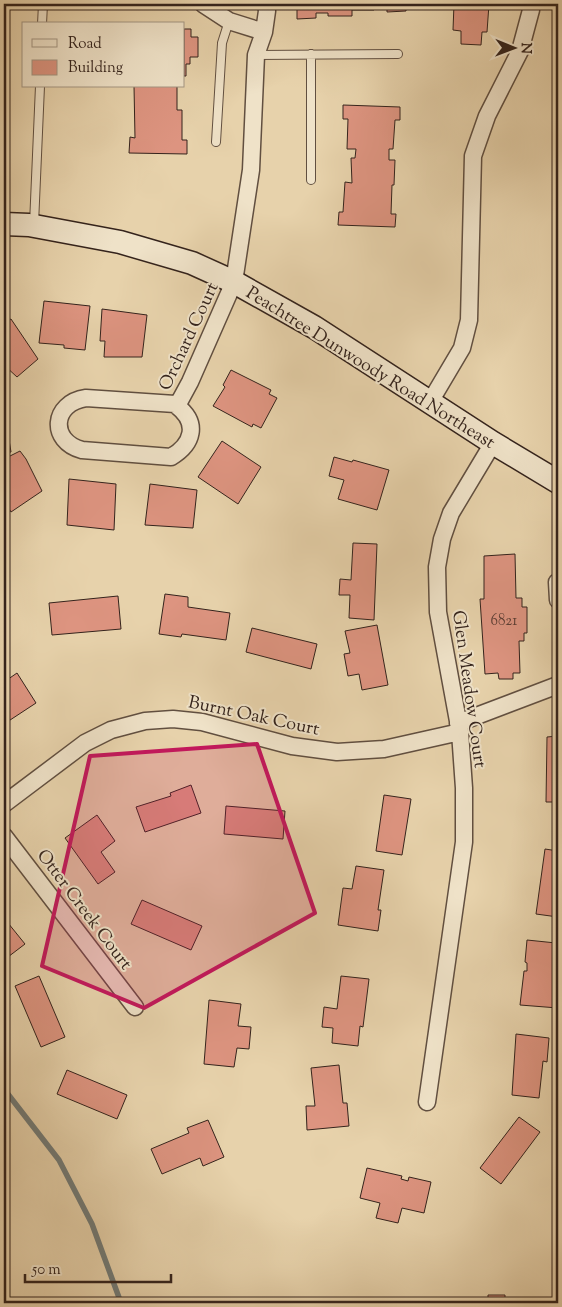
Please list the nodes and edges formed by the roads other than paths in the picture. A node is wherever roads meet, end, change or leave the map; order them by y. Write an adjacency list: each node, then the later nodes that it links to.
1 (42, 4): 6 (lane)
2 (203, 4): 5 (street)
3 (266, 4): 7 (street, Orchard Court)
4 (532, 4): 17 (street)
5 (230, 21): 7 (street); 12 (lane)
6 (42, 22)
7 (264, 32): 10 (street, Orchard Court)
8 (311, 54): 9 (lane); 10 (lane); 13 (lane)
9 (398, 54)
10 (256, 55): 16 (street, Orchard Court)
11 (40, 88): 15 (lane)
12 (216, 142)
13 (311, 180)
14 (4, 224): 15 (street, Peachtree Dunwoody Road Northeast)
15 (34, 226): 16 (street, Peachtree Dunwoody Road Northeast)
16 (234, 282): 17 (street, Peachtree Dunwoody Road Northeast); 18 (street, Orchard Court)
17 (430, 402): 19 (street, Peachtree Dunwoody Road Northeast)
18 (177, 406): 18 (street, Orchard Court)
19 (493, 443): 20 (street, Peachtree Dunwoody Road Northeast); 24 (street, Glen Meadow Court)
20 (558, 482)
21 (557, 582): 22 (street)
22 (558, 600)
23 (558, 685): 24 (street, Burnt Oak Court)
24 (459, 727): 25 (street, Burnt Oak Court); 28 (street, Glen Meadow Court)
25 (4, 804)
26 (4, 836): 27 (street, Otter Creek Court)
27 (134, 1007)
28 (427, 1102)

